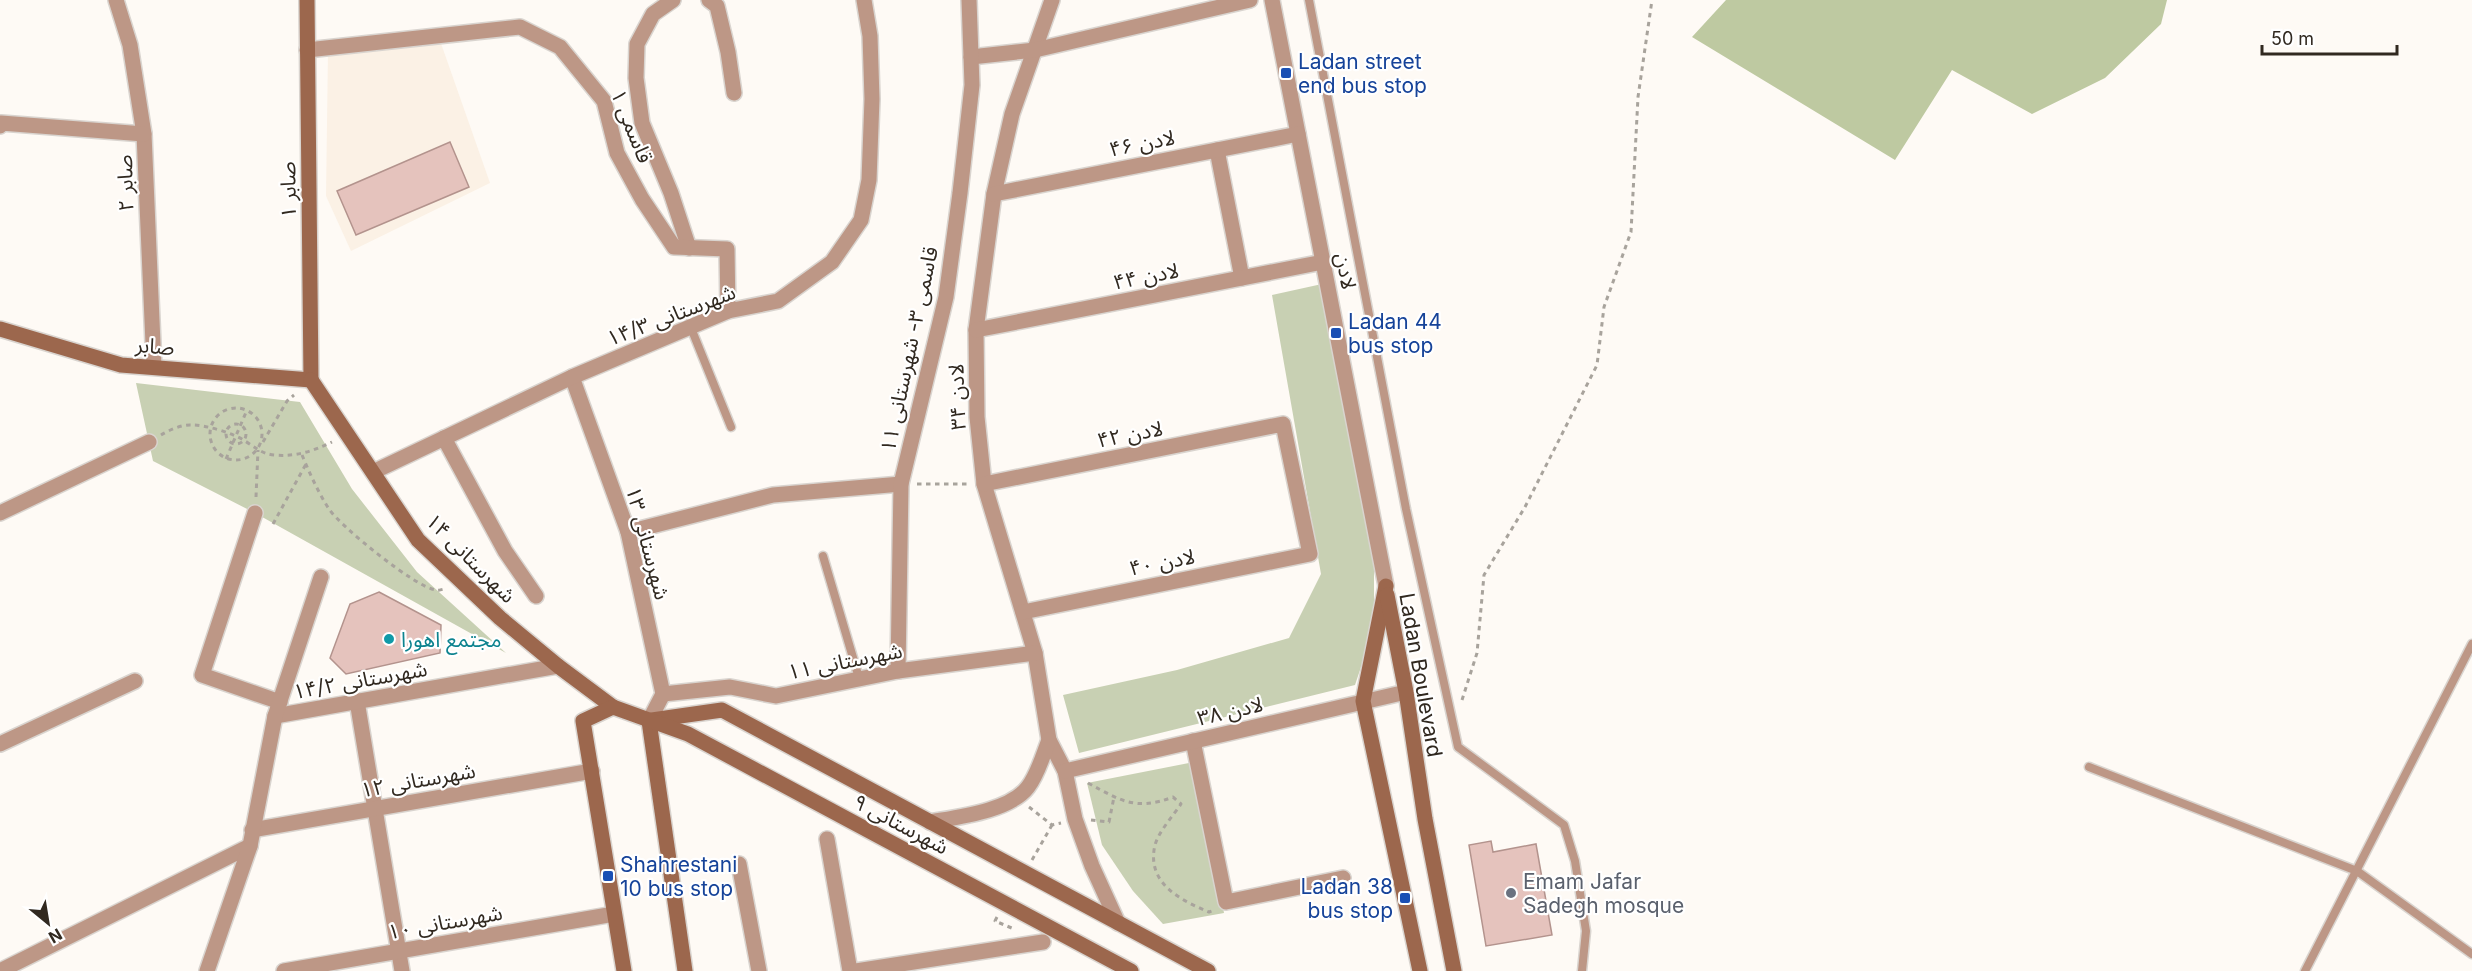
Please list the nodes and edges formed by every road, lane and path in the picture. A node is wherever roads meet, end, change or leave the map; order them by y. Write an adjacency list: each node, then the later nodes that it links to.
1 (116, 0): 18 (street, صابر ۲)
2 (307, 0): 12 (street, صابر ۱)
3 (673, 0): 21 (street)
4 (709, 0): 15 (street)
5 (864, 0): 24 (street, شهرستانی ۱۴/۳)
6 (969, 0): 14 (street, قاسمی ۳- شهرستانی ۱۱)
7 (1052, 0): 13 (street, لادن ۳۴)
8 (1250, 0): 13 (street)
9 (1272, 0): 17 (street, لادن)
10 (1309, 0): 107 (lane)
11 (1652, 0): 70 (path)
12 (308, 50): 21 (street, قاسمی ۱); 30 (street, صابر ۱)
13 (1035, 50): 14 (street); 20 (street, لادن ۳۴)
14 (971, 57): 47 (street, قاسمی ۳- شهرستانی ۱۱)
15 (734, 93)
16 (0, 126): 18 (street)
17 (1298, 134): 19 (street, لادن ۴۶); 22 (street, لادن)
18 (144, 135): 28 (street, صابر ۲)
19 (1217, 150): 20 (street, لادن ۴۶); 23 (street)
20 (994, 194): 27 (street, لادن ۳۴)
21 (689, 248): 24 (street)
22 (1323, 262): 23 (street, لادن ۴۴); 57 (street, لادن)
23 (1242, 278): 27 (street, لادن ۴۴)
24 (728, 311): 25 (street, شهرستانی ۱۴/۳)
25 (691, 328): 29 (street, شهرستانی ۱۴/۳); 33 (lane)
26 (0, 329): 28 (street, صابر)
27 (976, 330): 48 (street, لادن ۳۴)
28 (154, 367): 30 (street, صابر)
29 (572, 377): 38 (street, شهرستانی ۱۴/۳); 52 (street, شهرستانی ۱۳)
30 (311, 380): 36 (street, شهرستانی ۱۴); 42 (path)
31 (247, 410): 32 (path); 34 (path); 42 (path)
32 (240, 425): 35 (path); 37 (path); 39 (path)
33 (731, 427)
34 (210, 429): 35 (path); 40 (path); 44 (path)
35 (227, 432): 37 (path); 41 (path)
36 (347, 434): 43 (path); 46 (street, شهرستانی ۱۴)
37 (236, 436): 39 (path); 41 (path)
38 (444, 438): 46 (street, شهرستانی ۱۴/۳); 58 (street)
39 (244, 440): 41 (path); 42 (path)
40 (149, 442): 49 (street)
41 (232, 443): 44 (path)
42 (258, 450): 43 (path); 44 (path); 50 (path)
43 (302, 455): 45 (path)
44 (226, 459)
45 (306, 464): 51 (path); 56 (path)
46 (373, 472): 56 (street, شهرستانی ۱۴)
47 (901, 484): 48 (path); 52 (street); 63 (street, قاسمی ۳- شهرستانی ۱۱)
48 (984, 484): 53 (street, لادن ۴۲); 59 (street, لادن ۳۴)
49 (0, 513)
50 (255, 513): 72 (street)
51 (273, 524)
52 (628, 532): 67 (street, شهرستانی ۱۳)
53 (1310, 554): 59 (street, لادن ۴۰)
54 (823, 556): 64 (lane)
55 (321, 577): 72 (street)
56 (466, 586): 62 (street, شهرستانی ۱۴)
57 (1386, 586): 66 (street, Ladan Boulevard); 69 (street, Ladan Boulevard)
58 (536, 596)
59 (1023, 612): 61 (street, لادن ۳۴)
60 (2472, 644): 86 (lane)
61 (1035, 652): 63 (street, شهرستانی ۱۱); 74 (street, لادن ۳۴)
62 (558, 666): 68 (street, شهرستانی ۱۴/۲); 71 (street, شهرستانی ۱۴)
63 (898, 671): 64 (street, شهرستانی ۱۱)
64 (859, 678): 67 (street, شهرستانی ۱۱)
65 (135, 681): 76 (street)
66 (1406, 692): 69 (street, لادن ۳۸); 106 (street, Ladan Boulevard)
67 (663, 694): 73 (street)
68 (357, 701): 72 (street, شهرستانی ۱۴/۲); 80 (street)
69 (1364, 701): 75 (street, لادن ۳۸); 105 (street, Ladan Boulevard)
70 (1461, 701)
71 (613, 708): 73 (street, شهرستانی ۹); 78 (street)
72 (277, 709): 82 (street)
73 (649, 721): 81 (street); 99 (street); 103 (street, شهرستانی ۹)
74 (1049, 740): 79 (street); 81 (street)
75 (1193, 741): 79 (street, لادن ۳۸); 88 (street)
76 (0, 744)
77 (2089, 767): 86 (lane)
78 (592, 771): 80 (street, شهرستانی ۱۲); 89 (street)
79 (1065, 771): 88 (path); 90 (street)
80 (375, 809): 82 (street, شهرستانی ۱۲); 92 (street)
81 (930, 822): 90 (street)
82 (252, 830): 84 (street)
83 (827, 839): 101 (street)
84 (250, 846): 94 (street); 95 (street)
85 (739, 864): 100 (street)
86 (2356, 871): 93 (lane); 108 (lane)
87 (1343, 878): 88 (street)
88 (1227, 902)
89 (614, 914): 92 (street, شهرستانی ۱۰); 98 (street)
90 (1118, 923): 104 (street)
91 (1043, 942): 102 (street)
92 (399, 951): 96 (street, شهرستانی ۱۰); 97 (street)
93 (2472, 954)
94 (0, 971)
95 (207, 971)
96 (284, 971)
97 (402, 971)
98 (624, 971)
99 (685, 971)
100 (759, 971)
101 (850, 971)
102 (856, 971)
103 (1131, 971)
104 (1208, 971)
105 (1420, 971)
106 (1454, 971)
107 (1582, 971)
108 (2306, 971)

